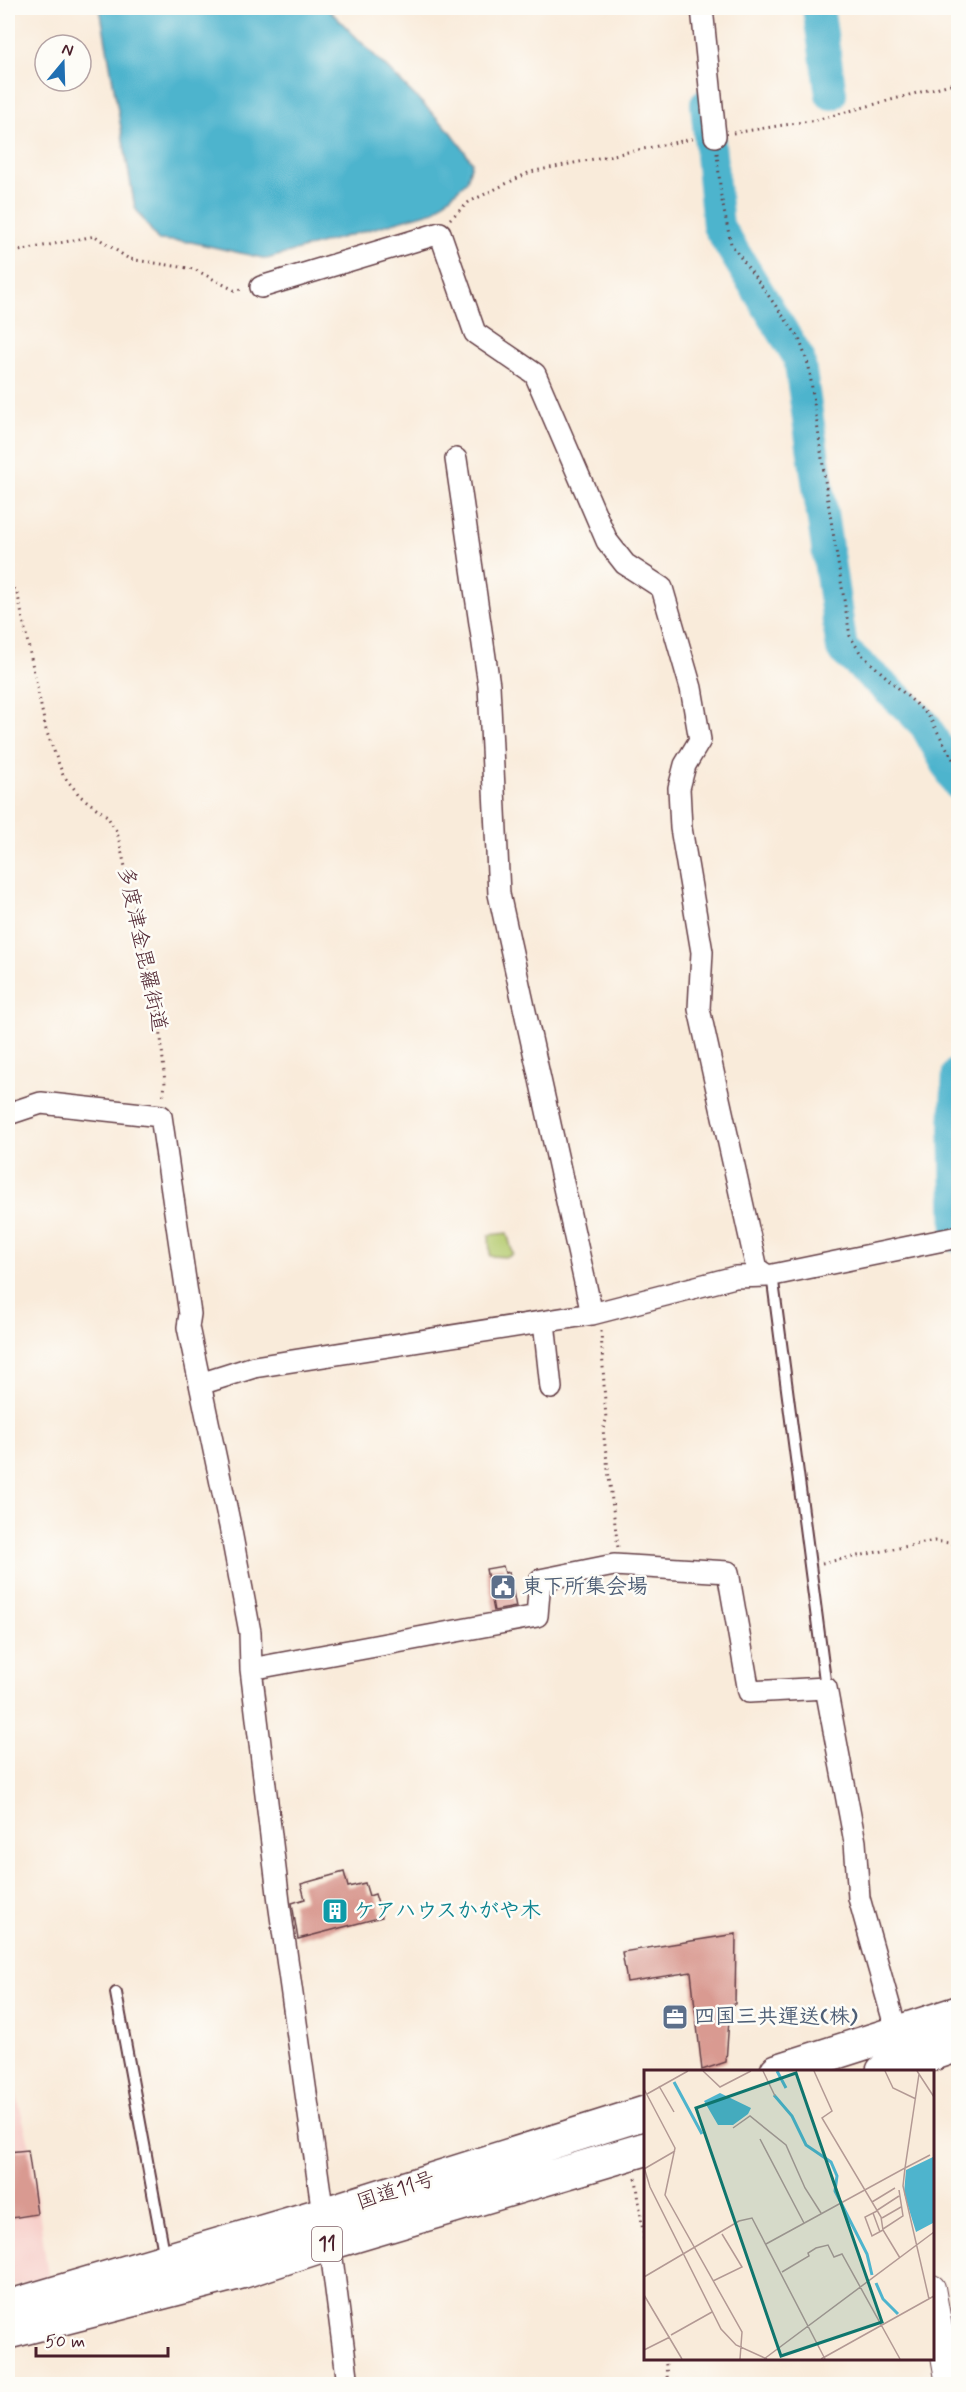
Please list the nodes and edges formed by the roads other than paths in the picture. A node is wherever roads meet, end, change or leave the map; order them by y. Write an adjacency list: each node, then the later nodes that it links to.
1 (702, 8): 2 (street)
2 (709, 137)
3 (261, 287): 7 (street)
4 (456, 459): 8 (street)
5 (8, 1114): 10 (street)
6 (957, 1238): 7 (street)
7 (771, 1278): 8 (street); 13 (lane)
8 (596, 1312): 9 (street)
9 (544, 1322): 10 (street); 11 (street)
10 (200, 1384): 12 (street)
11 (551, 1388)
12 (251, 1669): 13 (street); 22 (street)
13 (826, 1688): 16 (street)
14 (116, 1993): 23 (lane)
15 (958, 2013): 16 (highway)
16 (897, 2033): 18 (highway); 19 (street)
17 (958, 2045): 19 (highway)
18 (780, 2070)
19 (889, 2070)
20 (644, 2113): 22 (highway, 国道11号 / 11)
21 (639, 2151): 22 (highway, 国道11号 / 11)
22 (327, 2229): 23 (highway, 国道11号 / 11); 26 (highway, 国道11号 / 11); 27 (street)
23 (165, 2260): 25 (highway, 国道11号 / 11)
24 (933, 2294): 28 (street)
25 (8, 2307)
26 (8, 2332)
27 (348, 2385)
28 (949, 2385)

